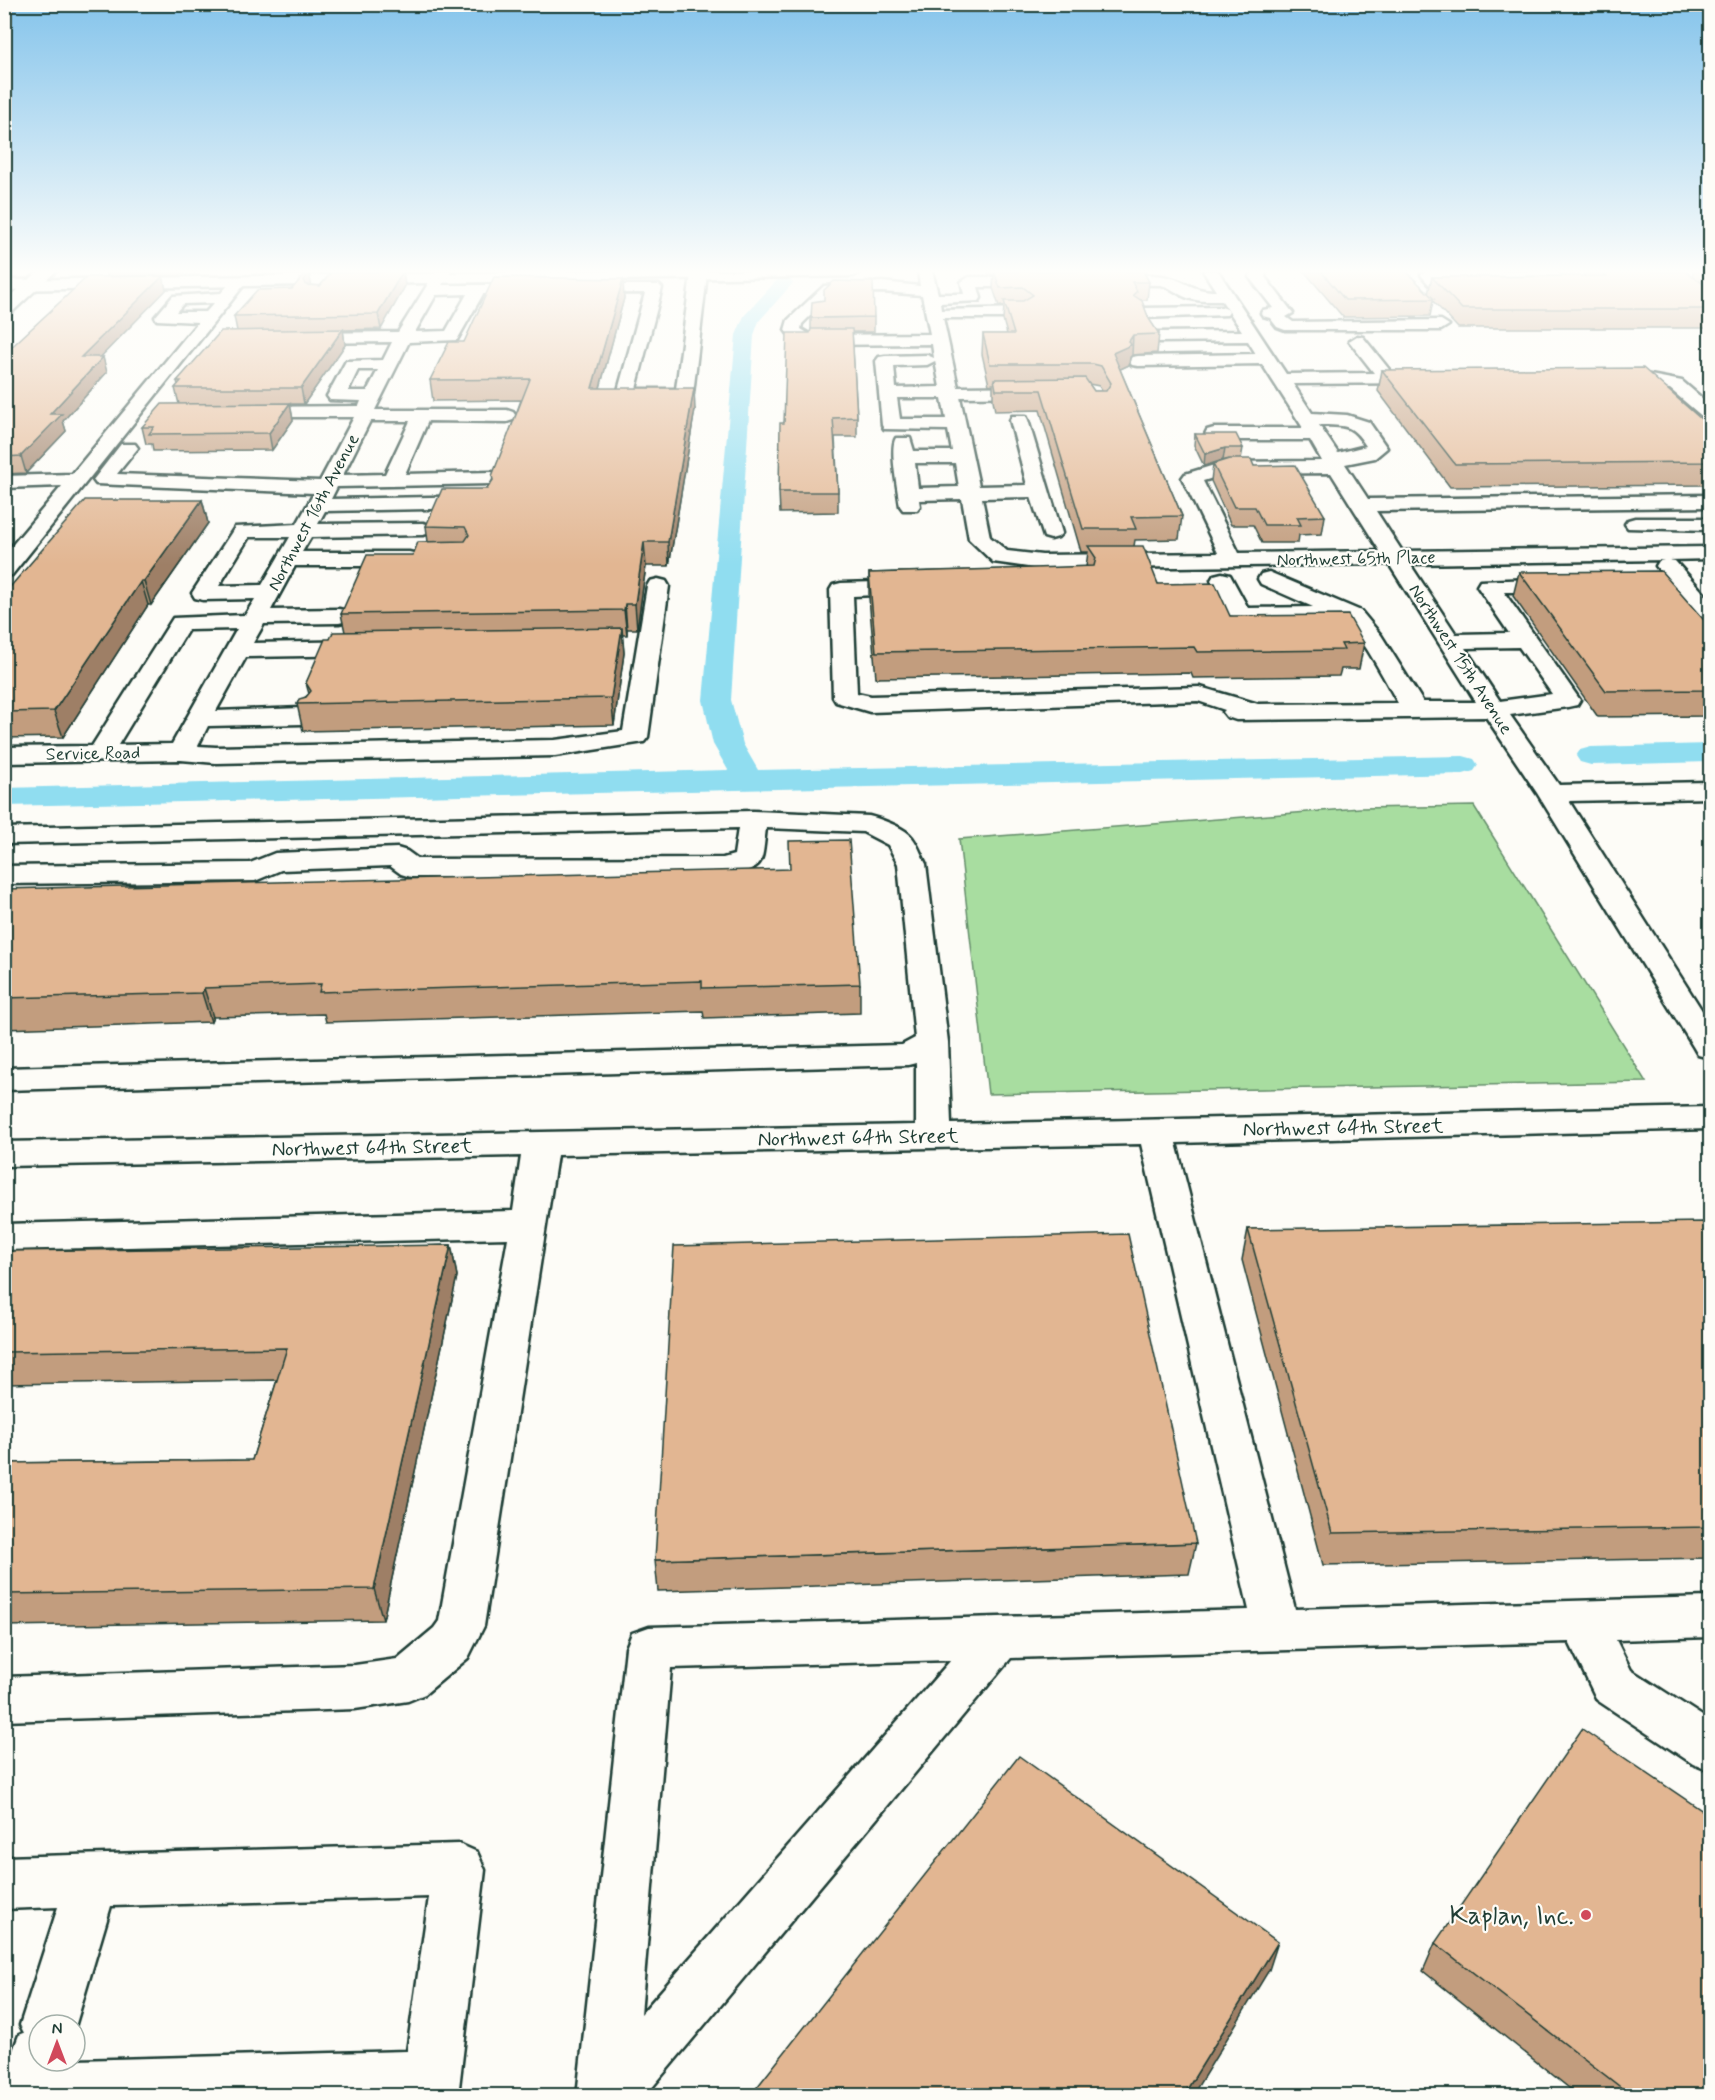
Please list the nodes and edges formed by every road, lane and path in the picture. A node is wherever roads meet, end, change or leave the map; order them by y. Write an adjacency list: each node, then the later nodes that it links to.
1 (174, 369): 20 (street)
2 (350, 369): 18 (street)
3 (386, 369): 18 (street, Northwest 16th Avenue)
4 (633, 369): 5 (street)
5 (687, 369)
6 (886, 369): 17 (street)
7 (949, 369): 16 (street)
8 (1274, 369): 14 (street); 25 (street, Northwest 15th Avenue)
9 (1326, 369): 14 (street)
10 (1380, 369): 12 (street)
11 (1594, 376): 21 (street)
12 (1387, 378): 13 (street); 14 (street)
13 (1437, 378)
14 (1334, 379)
15 (1056, 391): 16 (street)
16 (950, 392): 17 (street); 26 (street)
17 (888, 393): 26 (street)
18 (367, 407): 19 (street); 22 (street); 34 (street, Northwest 16th Avenue)
19 (229, 412)
20 (147, 413): 31 (street); 34 (street)
21 (1710, 414)
22 (421, 416): 23 (street); 32 (street)
23 (507, 416)
24 (1019, 420): 35 (street)
25 (1301, 420): 27 (street); 29 (street, Northwest 15th Avenue); 29 (street)
26 (956, 424): 28 (street)
27 (1214, 434)
28 (963, 456): 36 (street); 36 (street)
29 (1334, 463): 40 (street, Northwest 15th Avenue); 56 (street)
30 (492, 478): 32 (street)
31 (77, 480): 33 (street); 55 (street)
32 (393, 480): 34 (street)
33 (4, 482)
34 (325, 491): 38 (street); 45 (street, Northwest 16th Avenue)
35 (1039, 491): 36 (street); 47 (street)
36 (971, 493): 56 (street, Northwest 65th Place)
37 (1710, 501): 39 (street)
38 (484, 502)
39 (1425, 504): 40 (street); 43 (street)
40 (1360, 505): 51 (street, Northwest 15th Avenue)
41 (1710, 524): 42 (street)
42 (1615, 525)
43 (1442, 526)
44 (423, 529): 45 (street)
45 (305, 530): 53 (street, Northwest 16th Avenue); 62 (street)
46 (1574, 532): 49 (street)
47 (1050, 533)
48 (1710, 553): 50 (street, Northwest 65th Place)
49 (1593, 554): 50 (street, Northwest 65th Place); 51 (street, Northwest 65th Place)
50 (1656, 554): 58 (street)
51 (1394, 557): 54 (street, Northwest 65th Place); 68 (street, Northwest 15th Avenue)
52 (426, 558): 53 (street)
53 (288, 559): 62 (street, Northwest 16th Avenue)
54 (1257, 559): 56 (street, Northwest 65th Place); 57 (street)
55 (4, 570)
56 (1227, 570): 57 (street); 59 (street); 63 (street)
57 (1269, 579): 63 (street)
58 (1682, 583): 64 (street); 67 (street)
59 (1091, 584)
60 (658, 586): 75 (street, Service Road)
61 (936, 587): 72 (street)
62 (270, 592): 66 (street, Northwest 16th Avenue)
63 (1347, 613): 72 (street)
64 (1710, 613)
65 (339, 616): 66 (street)
66 (255, 619): 70 (street, Northwest 16th Avenue); 76 (street)
67 (1525, 640): 68 (street); 71 (street)
68 (1450, 641): 71 (street, Northwest 15th Avenue)
69 (390, 648): 70 (street)
70 (238, 650): 74 (street, Northwest 16th Avenue)
71 (1492, 709): 72 (street); 79 (street, Northwest 15th Avenue)
72 (1415, 710)
73 (302, 716): 74 (street)
74 (200, 719): 75 (street, Northwest 16th Avenue)
75 (181, 752): 76 (street, Service Road)
76 (100, 753): 77 (street, Service Road)
77 (4, 755)
78 (1700, 790): 79 (street); 80 (street)
79 (1551, 793): 85 (street, Northwest 15th Avenue)
80 (1710, 817)
81 (753, 819): 82 (street); 83 (street); 84 (street)
82 (4, 836)
83 (4, 875)
84 (932, 1042): 86 (street); 89 (street)
85 (1710, 1048)
86 (4, 1079)
87 (1710, 1118): 88 (street, Northwest 64th Street)
88 (1156, 1132): 89 (street, Northwest 64th Street); 96 (street)
89 (934, 1136): 90 (street, Northwest 64th Street)
90 (540, 1144): 91 (street, Northwest 64th Street); 92 (street)
91 (4, 1154)
92 (529, 1224): 93 (street); 98 (street)
93 (4, 1238)
94 (1710, 1617): 95 (street)
95 (1582, 1621): 96 (street); 99 (street)
96 (1277, 1630): 97 (street)
97 (999, 1638): 105 (street); 105 (street)
98 (4, 1699)
99 (1710, 1748)
100 (93, 1881): 101 (street); 102 (street); 104 (street)
101 (4, 1883)
102 (52, 2013)
103 (31, 2080): 104 (street)
104 (430, 2087)
105 (607, 2096)

